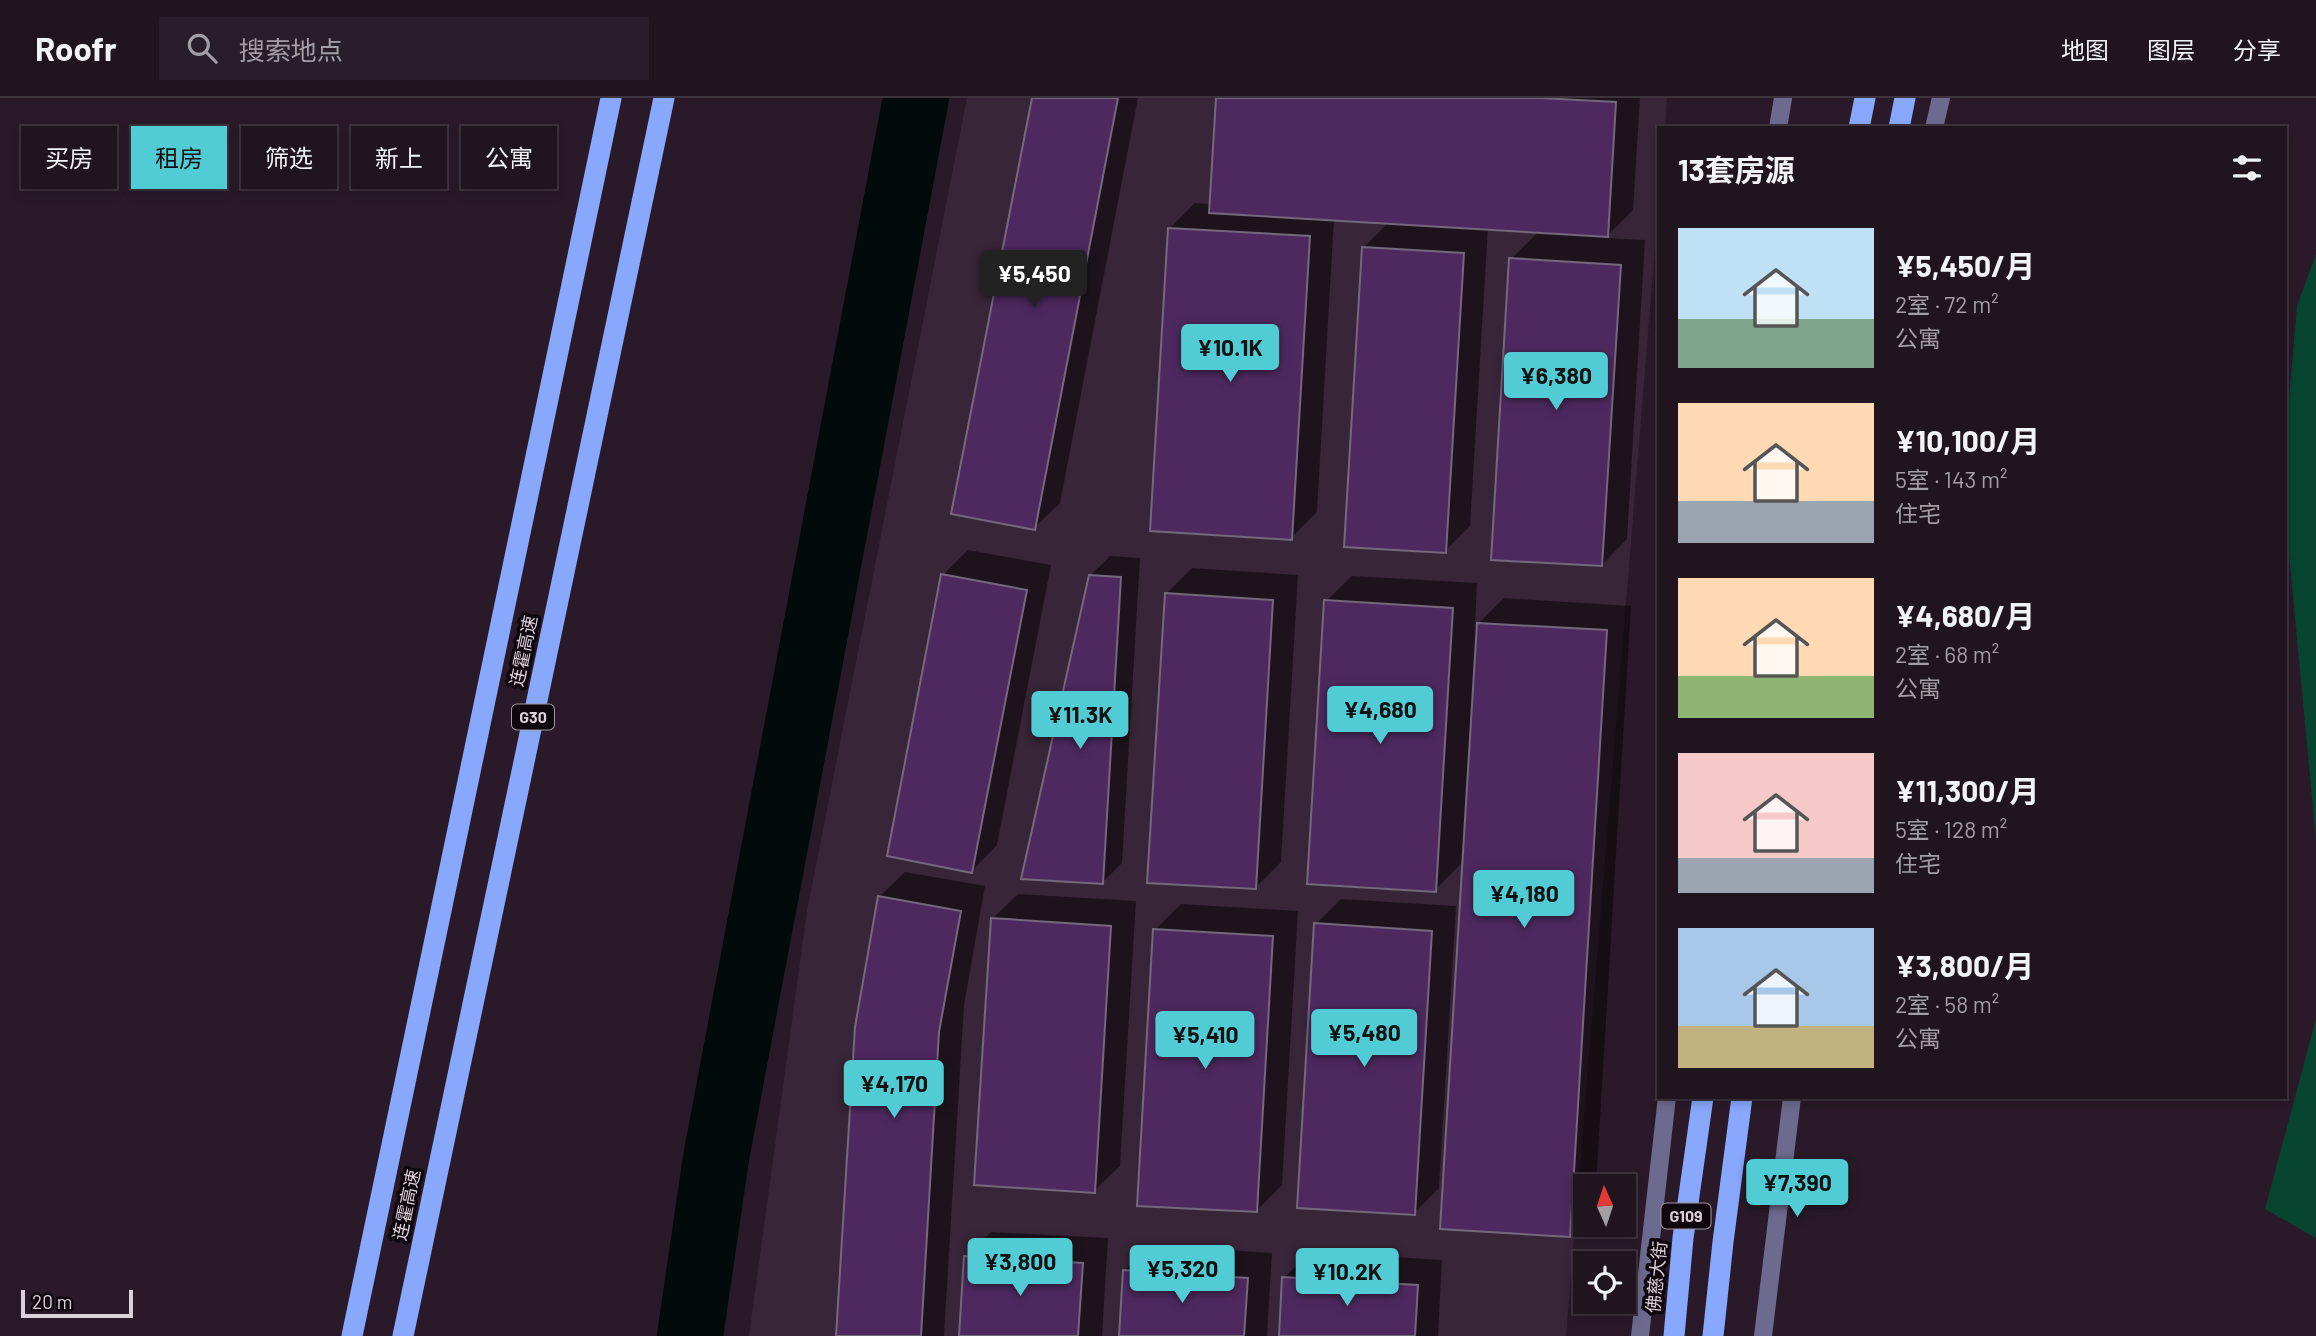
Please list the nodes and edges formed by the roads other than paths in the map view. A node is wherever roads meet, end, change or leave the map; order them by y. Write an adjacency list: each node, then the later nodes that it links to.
1 (611, 98): 15 (highway, 连霍高速)
2 (664, 98): 16 (highway, 连霍高速 / G30)
3 (1783, 98): 7 (main road)
4 (1864, 98): 8 (highway)
5 (1905, 98): 9 (highway)
6 (1941, 98): 10 (main road)
7 (1778, 126)
8 (1859, 126)
9 (1899, 126)
10 (1934, 126)
11 (1667, 1099): 17 (main road)
12 (1703, 1099): 18 (highway, 佛慈大街 / G109)
13 (1742, 1099): 19 (highway, G109)
14 (1792, 1099): 20 (main road)
15 (352, 1336)
16 (403, 1336)
17 (1640, 1336)
18 (1674, 1336)
19 (1713, 1336)
20 (1763, 1336)

